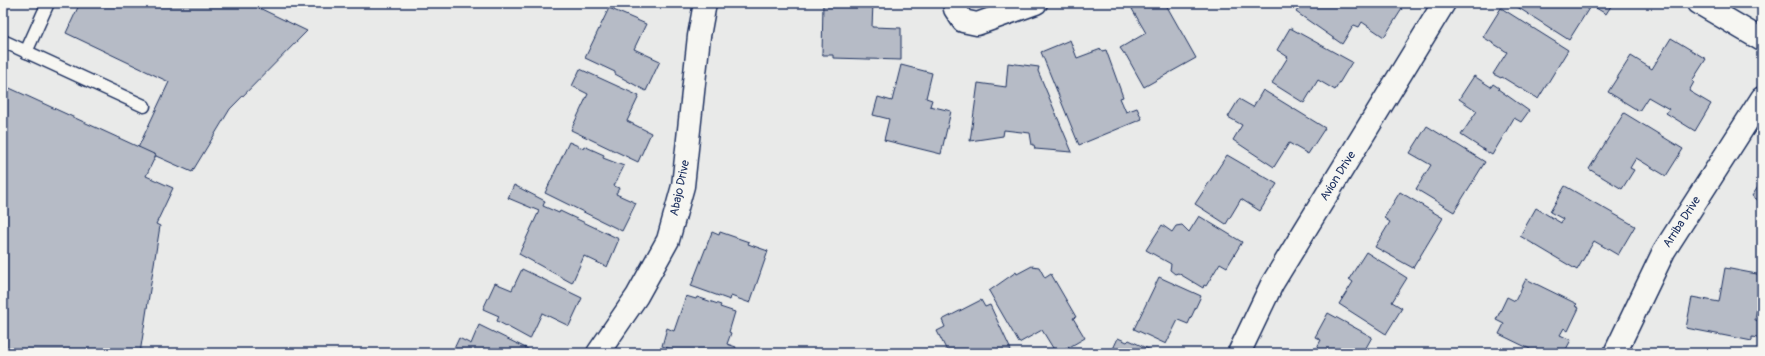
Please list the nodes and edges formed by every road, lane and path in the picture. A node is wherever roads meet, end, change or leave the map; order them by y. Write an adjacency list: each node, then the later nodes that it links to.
1 (48, 3): 9 (lane)
2 (705, 3): 12 (street, Abajo Drive)
3 (954, 3): 4 (street)
4 (1036, 3)
5 (1444, 3): 13 (street, Avion Drive)
6 (1699, 3): 7 (street)
7 (1762, 40)
8 (3, 41): 9 (lane)
9 (26, 52): 11 (lane)
10 (1762, 98): 14 (street, Arriba Drive)
11 (144, 106)
12 (598, 353)
13 (1239, 353)
14 (1615, 353)

